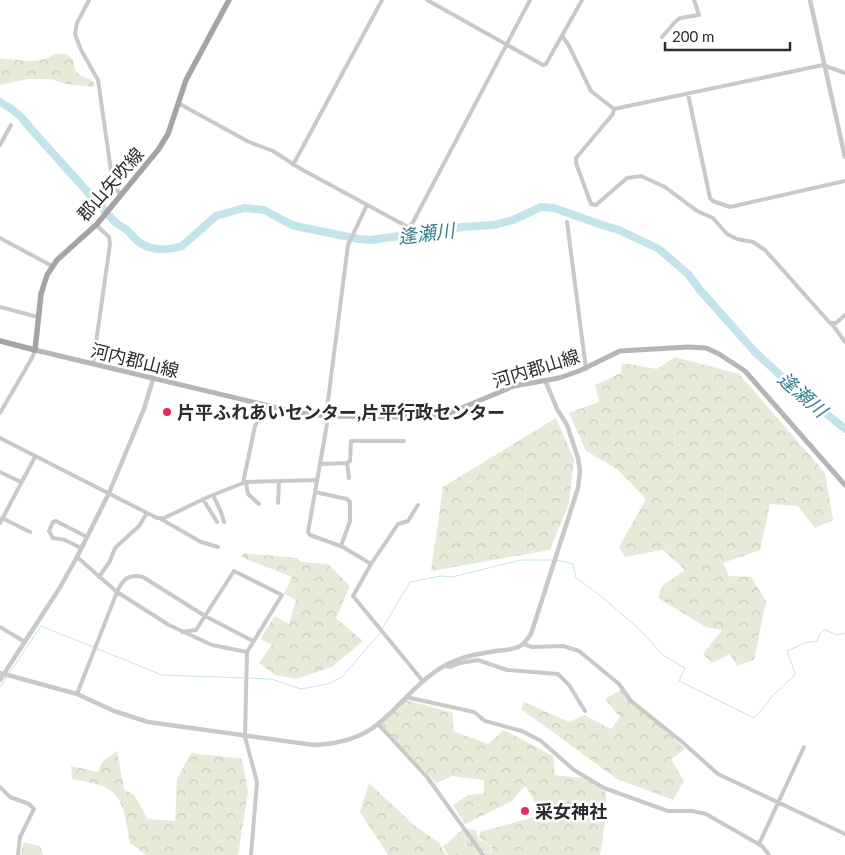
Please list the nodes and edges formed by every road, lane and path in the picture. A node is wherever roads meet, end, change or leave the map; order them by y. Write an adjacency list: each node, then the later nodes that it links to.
1 (89, 0): 24 (street)
2 (229, 0): 15 (main road, 郡山矢吹線)
3 (382, 0): 22 (street)
4 (427, 0): 11 (street)
5 (530, 0): 11 (street)
6 (582, 0): 9 (street)
7 (694, 0): 10 (street)
8 (810, 0): 12 (street)
9 (562, 36): 11 (street); 16 (street)
10 (662, 37)
11 (506, 45): 25 (street)
12 (823, 65): 13 (street); 14 (street); 19 (street)
13 (845, 73)
14 (688, 94): 16 (street); 23 (street)
15 (178, 103): 22 (street); 24 (main road, 郡山矢吹線)
16 (614, 109): 33 (street)
17 (11, 125): 20 (street)
18 (845, 133): 19 (street)
19 (840, 138): 21 (street)
20 (0, 145)
21 (845, 157)
22 (293, 165): 25 (street)
23 (845, 182)
24 (122, 195): 27 (main road, 郡山矢吹線)
25 (367, 205): 43 (street)
26 (567, 222): 38 (street)
27 (97, 225): 29 (main road, 郡山矢吹線); 37 (street)
28 (0, 238): 29 (street)
29 (52, 266): 32 (main road, 郡山矢吹線)
30 (0, 307): 32 (street)
31 (845, 315): 33 (street)
32 (38, 316): 36 (main road, 郡山矢吹線)
33 (832, 324): 34 (street)
34 (845, 342)
35 (1, 343): 36 (main road)
36 (35, 350): 37 (main road, 河内郡山線); 42 (street)
37 (93, 364): 39 (main road, 河内郡山線)
38 (586, 368): 40 (main road, 河内郡山線); 55 (main road, 河内郡山線)
39 (153, 379): 41 (main road, 河内郡山線); 57 (street)
40 (545, 380): 43 (main road, 河内郡山線); 82 (street)
41 (266, 406): 43 (main road, 河内郡山線); 54 (street)
42 (0, 413)
43 (326, 416): 48 (street)
44 (0, 438): 46 (street)
45 (404, 441): 47 (street)
46 (35, 457): 53 (street); 57 (street)
47 (347, 463): 48 (street); 50 (street)
48 (320, 464): 51 (street)
49 (0, 472): 53 (street)
50 (348, 478)
51 (317, 480): 52 (street); 56 (street)
52 (280, 481): 54 (street); 60 (street)
53 (21, 482): 65 (street)
54 (245, 482): 58 (street); 61 (street)
55 (845, 484)
56 (315, 492): 70 (street); 70 (street)
57 (110, 493): 63 (street); 69 (street)
58 (213, 495): 59 (street); 67 (street)
59 (203, 499): 64 (street); 66 (street)
60 (278, 503)
61 (259, 504)
62 (418, 505): 74 (street)
63 (147, 513): 64 (street); 75 (street)
64 (161, 519): 71 (street)
65 (1, 521): 68 (street)
66 (217, 522)
67 (224, 522)
68 (30, 532)
69 (87, 537): 72 (street); 72 (street)
70 (342, 546): 74 (street)
71 (218, 547)
72 (81, 548): 73 (street)
73 (77, 557): 75 (street); 81 (street)
74 (371, 564): 87 (street)
75 (99, 577): 76 (street)
76 (117, 592): 77 (street); 79 (street); 88 (street)
77 (205, 616): 79 (street); 80 (street); 80 (street)
78 (0, 627): 81 (street)
79 (182, 632): 83 (street)
80 (252, 641): 83 (street)
81 (25, 642): 85 (street)
82 (523, 644): 84 (street); 95 (street)
83 (247, 652): 92 (street)
84 (445, 666): 87 (street); 90 (street)
85 (2, 674): 86 (street); 88 (street)
86 (0, 680)
87 (422, 680): 89 (street)
88 (77, 694): 92 (street)
89 (406, 696): 91 (street); 97 (street)
90 (585, 712)
91 (378, 724): 92 (street); 100 (street)
92 (245, 736): 99 (street)
93 (804, 747): 95 (street)
94 (0, 787): 98 (street)
95 (778, 803): 96 (street); 97 (street)
96 (845, 834)
97 (759, 844): 101 (street)
98 (18, 855)
99 (251, 855)
100 (482, 855)
101 (770, 855)

